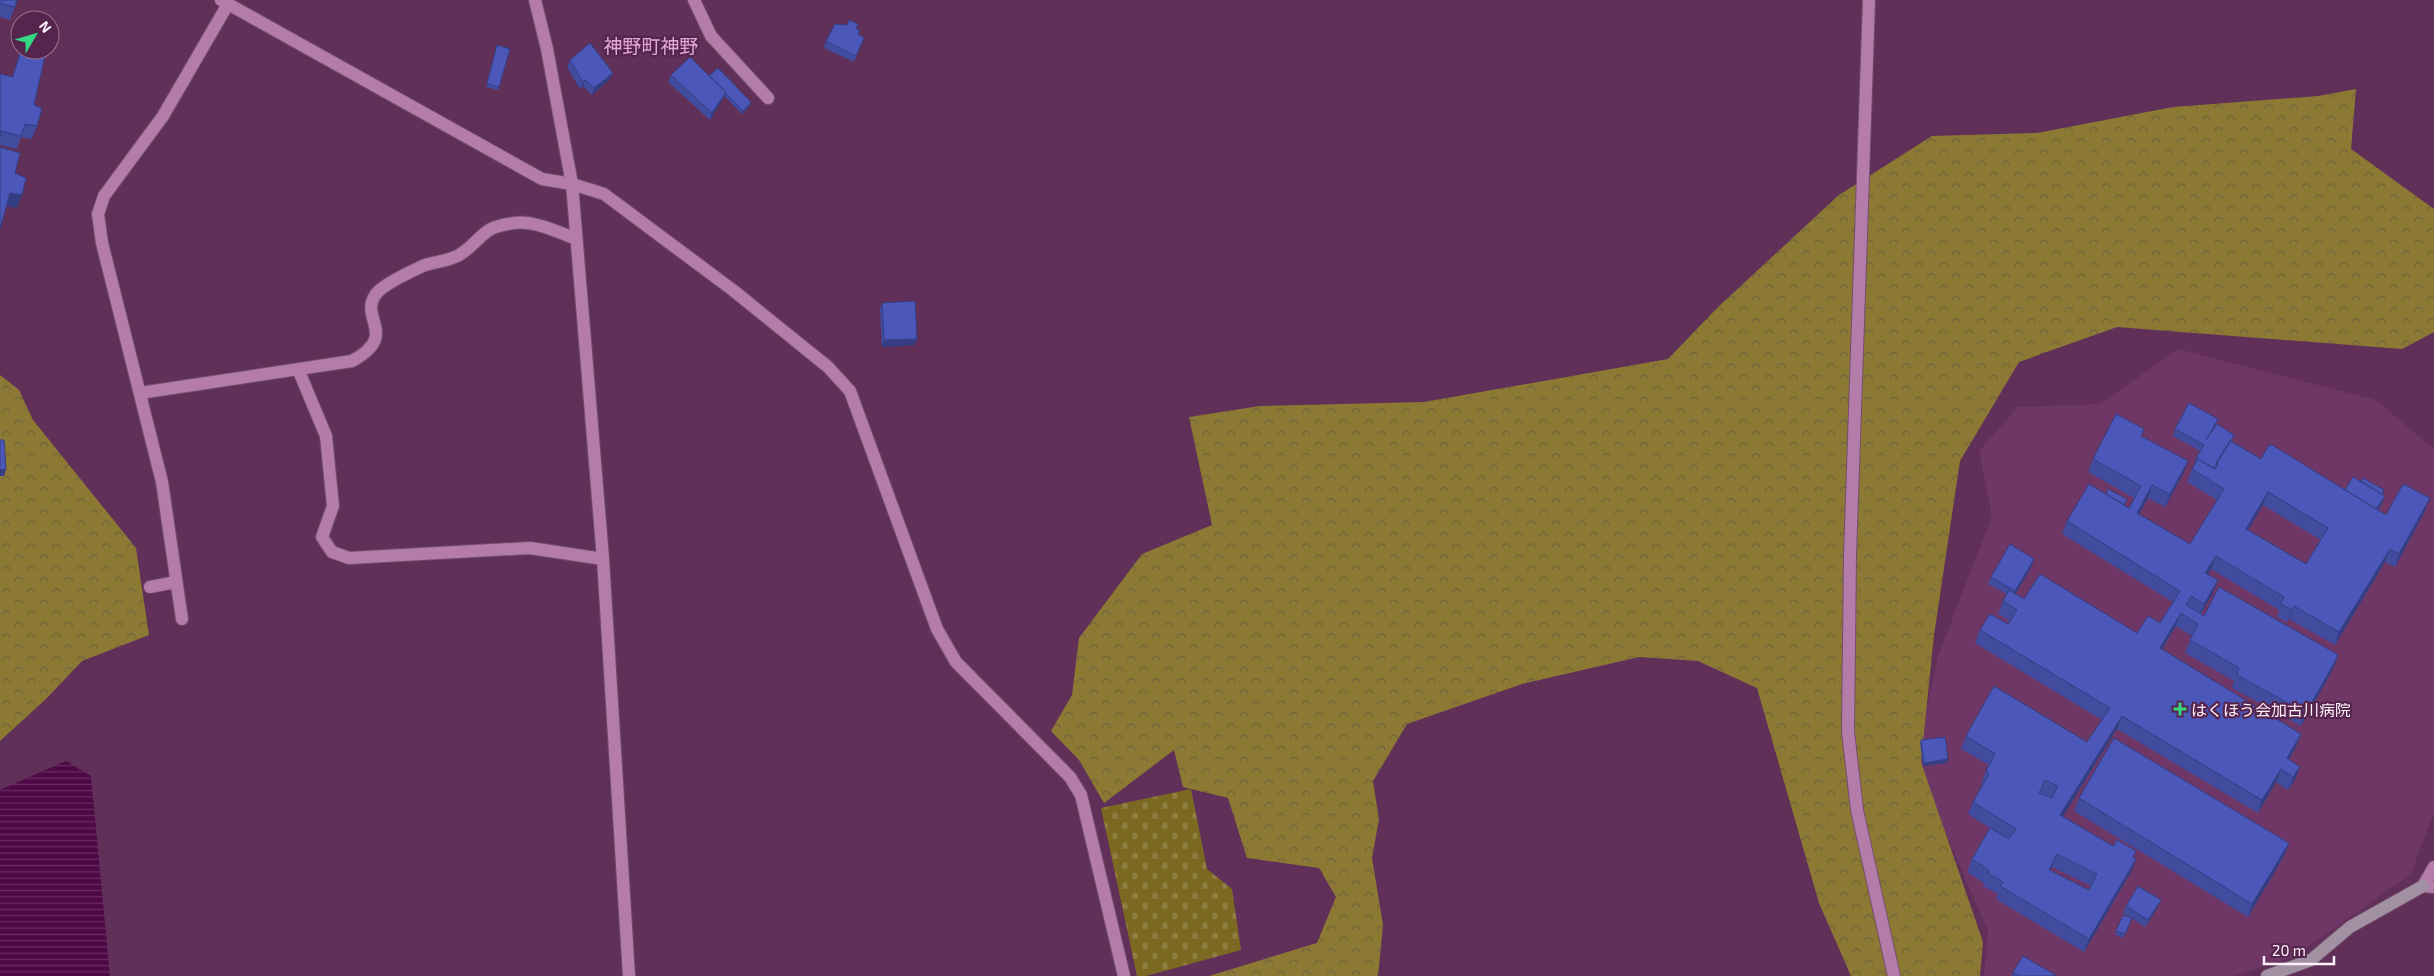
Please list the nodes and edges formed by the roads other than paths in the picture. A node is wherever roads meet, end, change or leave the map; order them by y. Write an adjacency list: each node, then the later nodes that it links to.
1 (535, 0): 6 (street)
2 (694, 0): 5 (street)
3 (1869, 0): 18 (street)
4 (225, 2): 6 (street); 9 (street)
5 (768, 98)
6 (572, 184): 7 (street); 17 (street)
7 (576, 239): 8 (street); 10 (street)
8 (298, 369): 9 (street); 10 (street)
9 (140, 393): 11 (street)
10 (603, 560): 16 (street)
11 (176, 582): 12 (street); 13 (street)
12 (150, 587)
13 (182, 619)
14 (2434, 866): 15 (street)
15 (2428, 887): 19 (street)
16 (629, 976)
17 (1124, 976)
18 (1894, 976)
19 (2267, 976)

